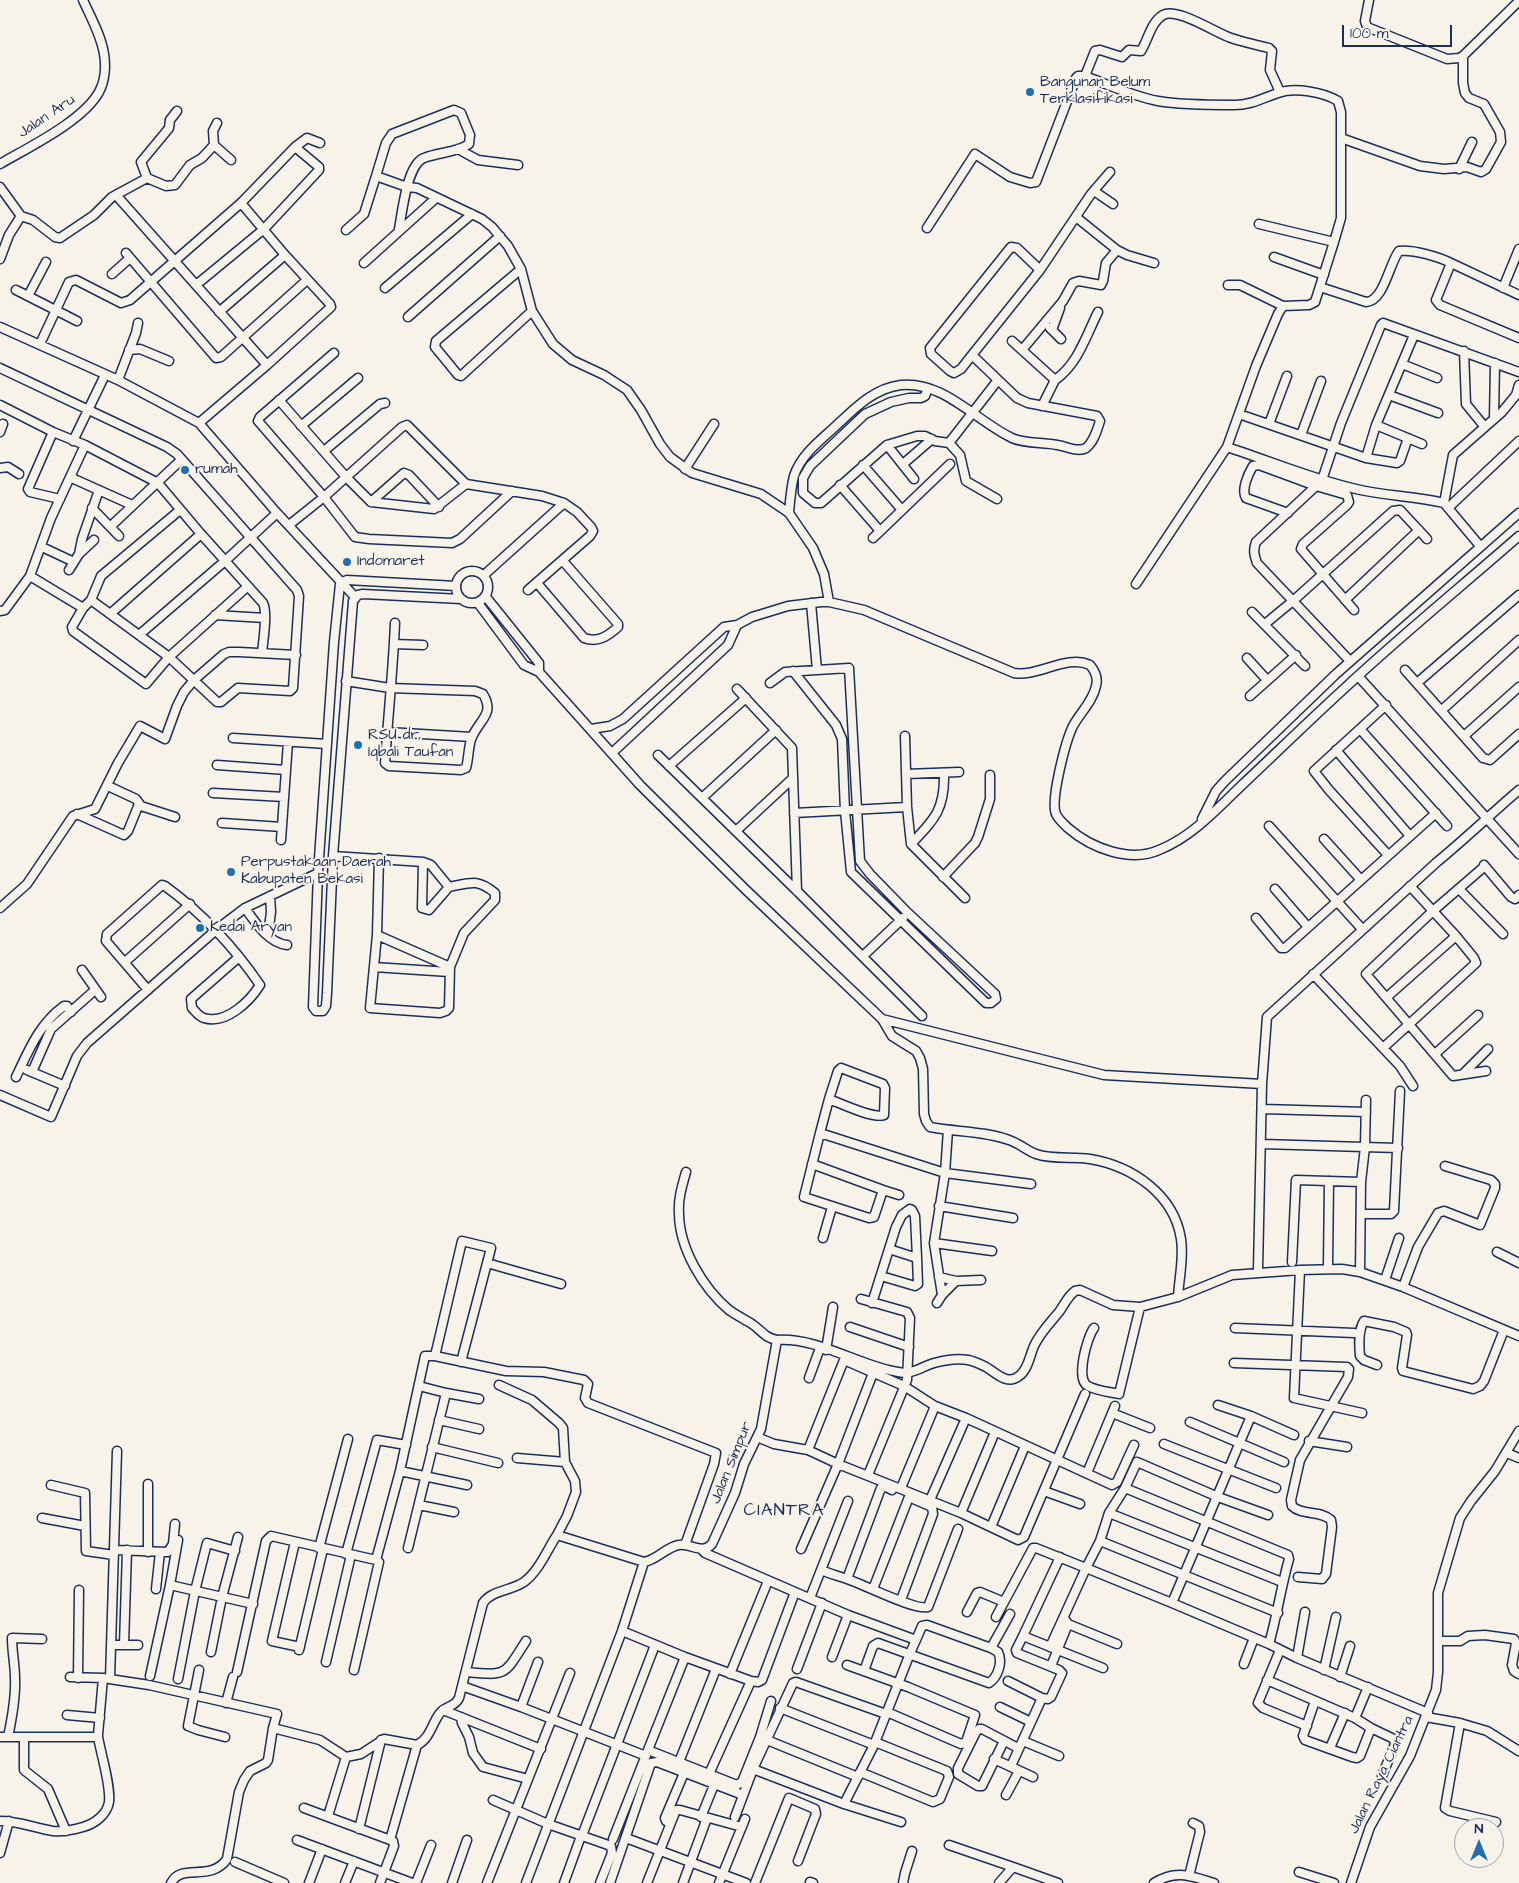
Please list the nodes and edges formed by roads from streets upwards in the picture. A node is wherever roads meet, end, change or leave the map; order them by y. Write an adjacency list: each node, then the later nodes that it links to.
1 (83, 0): 16 (street, Jalan Aru)
2 (1369, 0): 4 (street)
3 (1519, 1): 4 (street)
4 (1463, 56): 18 (street)
5 (1085, 76): 6 (street); 6 (street); 33 (street)
6 (1280, 92): 9 (street)
7 (178, 112): 21 (street)
8 (217, 123): 12 (street)
9 (1341, 138): 18 (street); 38 (street)
10 (1472, 142): 18 (street)
11 (320, 143): 13 (street)
12 (214, 145): 15 (street); 21 (street)
13 (295, 147): 27 (street); 34 (street)
14 (458, 149): 17 (street); 20 (street); 22 (street)
15 (232, 160)
16 (0, 164)
17 (518, 165)
18 (1459, 169)
19 (1110, 172): 24 (street)
20 (376, 176): 22 (street); 36 (street)
21 (147, 178): 25 (street)
22 (407, 187): 26 (street); 35 (street)
23 (2, 190): 30 (street)
24 (1094, 191): 28 (street); 31 (street)
25 (116, 195): 30 (street); 44 (street)
26 (436, 198): 29 (street); 35 (street)
27 (241, 203): 34 (street); 44 (street)
28 (1113, 204)
29 (472, 214): 37 (street); 58 (street)
30 (21, 216): 43 (street)
31 (1076, 217): 39 (street); 50 (street)
32 (1259, 224): 38 (street)
33 (927, 228)
34 (264, 229): 41 (street); 55 (street)
35 (399, 229): 46 (street)
36 (346, 230)
37 (500, 236): 49 (street); 69 (street)
38 (1334, 242): 52 (street)
39 (1117, 250): 47 (street); 63 (street)
40 (1519, 250): 59 (street)
41 (285, 255): 53 (street); 67 (street)
42 (1274, 257): 52 (street)
43 (0, 259)
44 (175, 261): 54 (street); 55 (street)
45 (46, 262): 61 (street)
46 (364, 262)
47 (1154, 263)
48 (1451, 264): 57 (street); 59 (street); 77 (street)
49 (521, 269): 66 (street); 66 (street)
50 (1040, 270): 85 (street); 85 (street)
51 (112, 274): 54 (street)
52 (1324, 274): 57 (street)
53 (308, 280): 76 (street); 89 (street)
54 (150, 282): 65 (street); 76 (street)
55 (196, 285): 67 (street)
56 (1228, 285): 64 (street)
57 (1320, 287): 64 (street)
58 (385, 288)
59 (1503, 288): 62 (street)
60 (16, 290): 61 (street)
61 (28, 296): 65 (street)
62 (1519, 296)
63 (1062, 301): 72 (street); 74 (street)
64 (1283, 306): 110 (street)
65 (56, 309): 70 (street); 80 (street)
66 (532, 311): 139 (street)
67 (219, 312): 76 (street)
68 (1098, 312): 98 (street)
69 (408, 317)
70 (78, 321)
71 (138, 322): 81 (street)
72 (1045, 323): 74 (street); 82 (street)
73 (0, 326): 80 (street)
74 (1052, 330): 78 (street)
75 (1414, 335): 83 (street); 88 (street); 131 (street)
76 (242, 338): 89 (street)
77 (1519, 338)
78 (1061, 339)
79 (1012, 341): 82 (street)
80 (40, 344): 92 (street)
81 (129, 350): 86 (street); 96 (street)
82 (1022, 350): 98 (street)
83 (1464, 351): 87 (street); 118 (street)
84 (334, 353): 103 (street)
85 (972, 355): 97 (street)
86 (169, 361)
87 (1495, 363): 91 (street); 111 (street)
88 (1402, 364): 95 (street); 102 (street)
89 (267, 365): 112 (street)
90 (0, 368): 107 (street)
91 (1519, 372)
92 (105, 375): 96 (street); 107 (street)
93 (1287, 376): 115 (street)
94 (358, 378): 117 (street)
95 (1437, 378)
96 (118, 380): 112 (street)
97 (998, 380): 106 (street); 109 (street)
98 (1055, 380): 106 (street)
99 (1321, 381): 121 (street)
100 (1519, 386): 111 (street)
101 (928, 388): 109 (street); 147 (street); 163 (street)
102 (1389, 395): 108 (street); 116 (street)
103 (279, 400): 117 (street); 151 (street)
104 (385, 404): 132 (street)
105 (0, 405): 120 (street)
106 (1042, 406): 109 (street)
107 (88, 411): 124 (street); 134 (street)
108 (1438, 413)
109 (973, 414): 126 (street)
110 (1239, 414): 115 (street); 130 (street)
111 (1494, 419): 118 (street)
112 (199, 423): 162 (street)
113 (3, 424): 119 (street)
114 (714, 424): 139 (street)
115 (1269, 424): 121 (street)
116 (1376, 425): 122 (street); 133 (street)
117 (301, 426): 132 (street)
118 (1484, 426): 157 (street)
119 (0, 432)
120 (53, 432): 124 (street); 152 (street)
121 (1301, 435): 131 (street)
122 (1408, 438): 127 (street); 133 (street)
123 (932, 439): 126 (street); 129 (street); 135 (street)
124 (73, 441): 128 (street)
125 (1519, 442): 157 (street)
126 (949, 443): 153 (street)
127 (1422, 444)
128 (85, 445): 145 (street); 152 (street)
129 (887, 445): 135 (street); 137 (street)
130 (1227, 446): 144 (street); 189 (street)
131 (1332, 446): 133 (street); 144 (street)
132 (324, 452): 141 (street)
133 (1366, 458)
134 (181, 460): 145 (street); 173 (street)
135 (903, 464): 143 (street)
136 (950, 464): 161 (street)
137 (863, 465): 147 (street); 161 (street)
138 (0, 468): 140 (street)
139 (685, 469): 163 (street)
140 (19, 474)
141 (346, 478): 146 (street); 151 (street); 154 (street)
142 (74, 479): 149 (street)
143 (914, 479)
144 (1322, 480): 157 (street)
145 (158, 483): 156 (street); 160 (street)
146 (466, 484): 150 (street); 158 (street)
147 (840, 485): 169 (street)
148 (1316, 486): 164 (street); 164 (street); 184 (street)
149 (99, 490): 156 (street); 159 (street)
150 (512, 491): 151 (street); 155 (street)
151 (324, 497): 166 (street)
152 (60, 499): 178 (street)
153 (997, 499)
154 (371, 502): 158 (street); 158 (street)
155 (564, 503): 181 (street); 186 (street)
156 (132, 505): 167 (street)
157 (1446, 506): 177 (street)
158 (438, 507)
159 (92, 508): 167 (street); 179 (street)
160 (180, 510): 170 (street); 197 (street)
161 (902, 510): 169 (street)
162 (277, 513): 166 (street); 173 (street)
163 (789, 513): 200 (street)
164 (1288, 513): 198 (street)
165 (1519, 513): 177 (street)
166 (288, 525): 187 (street)
167 (111, 526): 171 (street)
168 (1419, 530): 175 (street); 184 (street); 199 (street)
169 (880, 531): 174 (street)
170 (200, 534): 180 (street); 207 (street)
171 (118, 536)
172 (1519, 536): 227 (street)
173 (250, 538): 180 (street); 220 (street)
174 (873, 538)
175 (1428, 539)
176 (94, 540): 179 (street)
177 (1480, 546): 222 (street)
178 (42, 547): 182 (street); 185 (street)
179 (79, 554): 182 (street)
180 (225, 561): 191 (street); 213 (street)
181 (563, 561): 188 (street); 188 (street)
182 (74, 562): 183 (street)
183 (69, 570)
184 (1323, 574): 198 (street); 199 (street)
185 (30, 576): 203 (street); 205 (street)
186 (484, 576): 190 (street); 195 (street)
187 (342, 582): 190 (street); 194 (street); 215 (street)
188 (537, 583): 192 (street)
189 (1136, 584)
190 (456, 586): 196 (street)
191 (247, 587): 208 (street); 209 (street)
192 (528, 590)
193 (1519, 595): 238 (street)
194 (355, 597): 196 (street); 216 (street)
195 (486, 597): 201 (street); 231 (street)
196 (461, 599): 201 (street)
197 (91, 600): 203 (street); 207 (street)
198 (1294, 600): 211 (street); 225 (street)
199 (1345, 600): 204 (street)
200 (829, 602): 202 (street); 290 (street)
201 (478, 603): 231 (street)
202 (811, 603): 212 (street); 228 (street)
203 (83, 608): 223 (street)
204 (1354, 610)
205 (0, 611)
206 (1252, 612): 211 (street)
207 (110, 614): 213 (street)
208 (215, 615): 209 (street); 223 (street)
209 (264, 618): 219 (street)
210 (395, 623): 217 (street)
211 (1265, 624): 221 (street)
212 (737, 625): 247 (street); 254 (street)
213 (138, 634): 223 (street)
214 (1519, 640): 246 (street)
215 (334, 642): 216 (street); 261 (street)
216 (349, 643): 236 (street)
217 (394, 644): 218 (street); 241 (street)
218 (423, 645)
219 (262, 653): 220 (street); 234 (street)
220 (296, 655): 234 (street)
221 (1296, 655): 226 (street); 235 (street)
222 (1357, 655): 225 (street); 227 (street)
223 (169, 657): 234 (street)
224 (1246, 658): 235 (street)
225 (1350, 661): 232 (street)
226 (1306, 666)
227 (1368, 667): 233 (street)
228 (816, 670): 230 (street); 248 (street)
229 (1405, 670): 238 (street)
230 (793, 671): 237 (street); 249 (street)
231 (539, 672): 250 (street)
232 (1336, 674): 239 (street); 290 (street)
233 (1358, 676): 239 (street); 245 (street)
234 (194, 680): 275 (street)
235 (1267, 680): 243 (street)
236 (346, 681): 241 (street); 269 (street)
237 (770, 683)
238 (1418, 683): 246 (street)
239 (1348, 685): 290 (street)
240 (1519, 686): 257 (street)
241 (390, 688): 253 (street); 258 (street)
242 (737, 689): 244 (street)
243 (1250, 696)
244 (746, 698): 252 (street); 266 (street)
245 (1386, 705): 251 (street); 288 (street)
246 (1442, 710): 257 (street)
247 (623, 719): 250 (street); 254 (street)
248 (853, 719): 249 (street); 282 (street)
249 (836, 725): 283 (street)
250 (591, 729): 263 (street)
251 (1360, 729): 262 (street); 285 (street)
252 (776, 730): 274 (street); 279 (street)
253 (387, 732): 258 (street); 258 (street)
254 (634, 732): 263 (street)
255 (1519, 734): 257 (street)
256 (905, 736): 272 (street)
257 (1464, 736)
258 (472, 737)
259 (233, 738): 260 (street)
260 (288, 742): 261 (street); 267 (street)
261 (328, 744): 268 (street)
262 (1336, 750): 295 (street); 300 (street)
263 (612, 752): 345 (street)
264 (658, 755): 266 (street)
265 (217, 765): 267 (street)
266 (669, 766): 279 (street)
267 (286, 770): 278 (street)
268 (326, 770): 269 (street); 304 (street)
269 (340, 770): 301 (street)
270 (958, 772): 271 (street)
271 (944, 773): 272 (street); 298 (street)
272 (906, 774): 281 (street)
273 (990, 775): 305 (street)
274 (792, 779): 284 (street); 294 (street)
275 (108, 786): 280 (street); 286 (street)
276 (1519, 790): 288 (street)
277 (213, 793): 278 (street)
278 (284, 797): 293 (street)
279 (702, 798): 294 (street)
280 (139, 804): 286 (street); 287 (street)
281 (908, 807): 282 (street); 298 (street)
282 (857, 810): 283 (street); 320 (street)
283 (845, 811): 284 (street); 322 (street)
284 (794, 813): 311 (street)
285 (1436, 813): 292 (street); 295 (street)
286 (76, 814): 317 (street)
287 (175, 817)
288 (1486, 817): 299 (street); 307 (street)
289 (222, 823): 293 (street)
290 (1199, 825)
291 (1269, 826): 315 (street)
292 (1448, 826)
293 (282, 827): 297 (street)
294 (736, 831): 311 (street)
295 (1410, 836): 300 (street)
296 (1324, 839): 306 (street)
297 (281, 840)
298 (912, 844): 305 (street)
299 (1519, 854)
300 (1388, 855): 306 (street)
301 (333, 856): 302 (street); 304 (street)
302 (379, 858): 303 (street); 328 (street)
303 (423, 862): 308 (street); 308 (street)
304 (318, 873): 313 (street)
305 (944, 877): 314 (street)
306 (1361, 880): 315 (street)
307 (1410, 886): 319 (street); 324 (street)
308 (449, 887): 336 (street)
309 (1275, 889): 323 (street)
310 (1460, 889): 312 (street); 319 (street); 326 (street)
311 (798, 891): 331 (street)
312 (1519, 894)
313 (270, 896): 318 (street); 327 (street)
314 (965, 898)
315 (1336, 902): 323 (street); 324 (street)
316 (190, 904): 325 (street); 333 (street); 333 (street)
317 (0, 908)
318 (245, 908): 325 (street); 327 (street)
319 (1434, 910): 329 (street); 341 (street)
320 (908, 913): 322 (street); 322 (street)
321 (1256, 918): 323 (street)
322 (900, 921): 331 (street)
323 (1308, 927)
324 (1362, 929): 337 (street)
325 (216, 930): 332 (street); 339 (street)
326 (1503, 934)
327 (268, 935): 330 (street)
328 (377, 935): 334 (street); 336 (street)
329 (1456, 936): 341 (street); 346 (street)
330 (287, 944)
331 (863, 956): 344 (street)
332 (239, 957): 332 (street)
333 (125, 962): 339 (street)
334 (374, 967): 336 (street); 336 (street)
335 (82, 970): 338 (street)
336 (450, 970)
337 (1313, 974): 347 (street); 355 (street)
338 (95, 990): 340 (street); 342 (street)
339 (148, 990): 356 (street)
340 (101, 997)
341 (1387, 997): 346 (street)
342 (71, 1012): 350 (street); 352 (street)
343 (1478, 1015): 349 (street)
344 (922, 1016)
345 (882, 1019): 355 (street); 364 (street)
346 (1410, 1025): 347 (street); 349 (street)
347 (1383, 1048): 357 (street)
348 (1488, 1049): 353 (street)
349 (1435, 1054): 353 (street)
350 (20, 1067): 352 (street); 354 (street)
351 (1486, 1071): 353 (street)
352 (32, 1072): 356 (street)
353 (1464, 1074)
354 (16, 1077)
355 (1262, 1084): 362 (street)
356 (65, 1086): 359 (street)
357 (1413, 1086)
358 (1400, 1091): 368 (street)
359 (0, 1095)
360 (829, 1099): 360 (street); 365 (street)
361 (1366, 1100): 363 (street)
362 (1262, 1109): 363 (street); 366 (street)
363 (1366, 1112): 367 (street)
364 (948, 1130): 372 (street); 404 (street)
365 (820, 1133): 369 (street); 372 (street)
366 (1262, 1144): 367 (street); 393 (street)
367 (1365, 1147): 368 (street); 374 (street)
368 (1398, 1148): 380 (street)
369 (812, 1164): 376 (street); 379 (street)
370 (1445, 1166): 402 (street)
371 (686, 1172): 417 (street)
372 (945, 1173): 375 (street); 378 (street)
373 (1329, 1181): 374 (street); 389 (street); 392 (street)
374 (1361, 1182): 380 (street)
375 (1031, 1184)
376 (883, 1190): 377 (street); 379 (street)
377 (899, 1195)
378 (939, 1206): 381 (street); 384 (street)
379 (832, 1207): 382 (street)
380 (1362, 1214): 395 (street)
381 (1013, 1218)
382 (823, 1238)
383 (1399, 1238): 400 (street)
384 (934, 1243): 386 (street); 397 (street)
385 (889, 1250): 388 (street); 388 (street); 396 (street)
386 (992, 1251)
387 (1497, 1252): 391 (street)
388 (917, 1258): 396 (street)
389 (1292, 1262)
390 (487, 1263): 401 (street); 420 (street); 421 (street)
391 (1519, 1263)
392 (1328, 1265)
393 (1258, 1270)
394 (1300, 1270): 395 (street); 404 (street); 413 (street)
395 (1360, 1272): 400 (street)
396 (881, 1276): 406 (street)
397 (939, 1276): 398 (street); 403 (street)
398 (956, 1280): 399 (street); 403 (street)
399 (981, 1280)
400 (1385, 1280): 402 (street)
401 (561, 1284)
402 (1403, 1287): 414 (street)
403 (942, 1295): 407 (street)
404 (1178, 1297): 409 (street)
405 (861, 1299): 406 (street)
406 (872, 1303): 418 (street)
407 (937, 1303)
408 (833, 1307): 419 (street)
409 (1140, 1308): 411 (street); 425 (street)
410 (850, 1327): 418 (street)
411 (1094, 1328)
412 (1235, 1328): 413 (street)
413 (1297, 1330): 415 (street); 423 (street)
414 (1504, 1330): 416 (street); 424 (street)
415 (1354, 1333)
416 (1519, 1336)
417 (777, 1340): 419 (street); 447 (street, Jalan Simpur)
418 (909, 1347): 425 (street)
419 (823, 1349): 425 (street); 427 (street)
420 (435, 1356): 421 (street); 429 (street)
421 (461, 1362): 500 (street)
422 (1234, 1363): 423 (street)
423 (1295, 1366): 436 (street); 436 (street)
424 (1377, 1366)
425 (908, 1373): 430 (street)
426 (873, 1374): 430 (street); 457 (street); 466 (street)
427 (809, 1378)
428 (499, 1385): 463 (street)
429 (419, 1386): 431 (street); 452 (street)
430 (904, 1386): 435 (street); 470 (street)
431 (446, 1393): 433 (street); 440 (street)
432 (1086, 1394): 462 (street)
433 (479, 1399)
434 (1218, 1405): 438 (street)
435 (935, 1406): 439 (street); 475 (street)
436 (1330, 1407): 437 (street); 449 (street)
437 (1362, 1413)
438 (1251, 1416): 446 (street); 450 (street)
439 (966, 1418): 445 (street); 481 (street)
440 (439, 1420): 443 (street); 455 (street)
441 (1190, 1422): 450 (street)
442 (1150, 1428): 469 (street)
443 (479, 1429)
444 (1519, 1431): 459 (street, Jalan Raya Ciantra)
445 (995, 1432): 454 (street); 486 (street)
446 (1294, 1435)
447 (758, 1437): 457 (street); 504 (street, Jalan Simpur)
448 (348, 1439): 502 (street)
449 (1309, 1441): 456 (street); 518 (street)
450 (1239, 1442): 464 (street); 467 (street)
451 (1164, 1444): 467 (street)
452 (406, 1445): 468 (street); 511 (street)
453 (1134, 1445): 469 (street)
454 (1025, 1446): 462 (street); 493 (street)
455 (432, 1447): 465 (street); 471 (street)
456 (1347, 1447)
457 (808, 1450): 466 (street)
458 (117, 1451): 508 (street)
459 (1507, 1453): 461 (street); 549 (street, Jalan Raya Ciantra)
460 (516, 1458): 463 (street)
461 (1519, 1458)
462 (1056, 1460): 469 (street); 478 (street)
463 (565, 1462): 495 (street)
464 (1284, 1462)
465 (498, 1464)
466 (838, 1464): 470 (street); 505 (street)
467 (1229, 1470): 477 (street); 480 (street)
468 (400, 1471): 471 (street); 513 (street)
469 (1087, 1473)
470 (868, 1475): 475 (street)
471 (425, 1476): 474 (street); 484 (street)
472 (148, 1484): 509 (street)
473 (51, 1485): 492 (street)
474 (467, 1485)
475 (901, 1488): 481 (street)
476 (1124, 1488): 480 (street); 487 (street); 490 (street)
477 (1276, 1488)
478 (1044, 1491): 483 (street); 493 (street)
479 (909, 1497): 519 (street); 524 (street); 530 (street)
480 (1218, 1497): 488 (street); 490 (street)
481 (930, 1500): 486 (street)
482 (848, 1501): 516 (street)
483 (1080, 1504)
484 (419, 1505): 485 (street); 503 (street)
485 (454, 1512)
486 (961, 1513): 493 (street)
487 (1109, 1513): 498 (street); 501 (street)
488 (1268, 1515)
489 (42, 1518): 492 (street)
490 (1206, 1521): 501 (street); 521 (street)
491 (175, 1524): 510 (street)
492 (85, 1526): 508 (street)
493 (991, 1527)
494 (958, 1529): 530 (street)
495 (558, 1535): 514 (street); 578 (street)
496 (238, 1537): 507 (street)
497 (178, 1540): 522 (street)
498 (1100, 1541): 515 (street); 517 (street)
499 (295, 1542): 502 (street); 502 (street); 534 (street)
500 (685, 1545): 504 (street); 514 (street)
501 (1195, 1547): 517 (street); 521 (street)
502 (321, 1548): 511 (street)
503 (408, 1548)
504 (701, 1549): 520 (street)
505 (801, 1549)
506 (127, 1550): 508 (street); 509 (street); 553 (street)
507 (234, 1550): 526 (street); 528 (street)
508 (114, 1552): 552 (street)
509 (148, 1552): 510 (street)
510 (160, 1552): 523 (street)
511 (349, 1554): 513 (street); 566 (street)
512 (1060, 1557): 515 (street); 531 (street); 544 (street)
513 (376, 1560): 575 (street)
514 (644, 1562): 543 (street)
515 (1086, 1568): 533 (street); 542 (street)
516 (821, 1570): 519 (street); 529 (street)
517 (1184, 1574): 533 (street); 537 (street)
518 (1298, 1577)
519 (847, 1579): 524 (street)
520 (768, 1581): 527 (street); 580 (street)
521 (1282, 1582): 537 (street)
522 (170, 1585): 526 (street); 582 (street)
523 (156, 1589)
524 (874, 1589): 530 (street)
525 (80, 1590): 584 (street)
526 (195, 1591): 528 (street); 585 (street)
527 (795, 1592): 529 (street); 587 (street)
528 (222, 1597): 534 (street); 561 (street)
529 (810, 1598): 532 (street)
530 (900, 1600)
531 (1004, 1602): 535 (street); 540 (street)
532 (822, 1603): 539 (street); 573 (street)
533 (1172, 1603): 545 (street)
534 (253, 1604): 596 (street)
535 (967, 1612)
536 (1305, 1612): 565 (street)
537 (1278, 1613): 551 (street)
538 (1010, 1614): 558 (street)
539 (848, 1615): 548 (street); 564 (street)
540 (996, 1618)
541 (1336, 1618): 576 (street)
542 (1066, 1621): 550 (street); 557 (street); 560 (street)
543 (622, 1632): 555 (street); 614 (street)
544 (1023, 1636): 557 (street); 570 (street)
545 (1254, 1638): 551 (street); 568 (street)
546 (42, 1639): 616 (street)
547 (526, 1640): 578 (street)
548 (916, 1640): 558 (street); 562 (street)
549 (1438, 1641): 581 (street); 604 (street, Jalan Raya Ciantra)
550 (1117, 1644)
551 (1269, 1644): 559 (street)
552 (111, 1645): 553 (street); 584 (street)
553 (124, 1645): 554 (street)
554 (138, 1645)
555 (654, 1645): 563 (street); 622 (street)
556 (1350, 1646): 583 (street)
557 (1050, 1647): 560 (street)
558 (991, 1648): 562 (street)
559 (1280, 1650): 565 (street); 586 (street)
560 (1058, 1651): 570 (street); 571 (street)
561 (212, 1652)
562 (910, 1653): 577 (street); 589 (street)
563 (684, 1657): 572 (street); 629 (street)
564 (832, 1657)
565 (1297, 1658): 576 (street)
566 (326, 1662)
567 (538, 1662): 597 (street)
568 (1244, 1664)
569 (847, 1665): 577 (street)
570 (1051, 1666): 593 (street)
571 (1103, 1668)
572 (716, 1669): 580 (street); 634 (street)
573 (797, 1669)
574 (199, 1670): 592 (street)
575 (354, 1670)
576 (1324, 1670): 583 (street)
577 (864, 1671): 589 (street)
578 (467, 1672): 590 (street)
579 (570, 1673): 608 (street)
580 (730, 1674): 587 (street)
581 (1519, 1674)
582 (150, 1676)
583 (1340, 1677): 591 (street)
584 (107, 1678): 592 (street); 606 (street)
585 (178, 1679)
586 (1267, 1680): 595 (street); 611 (street)
587 (750, 1681): 637 (street)
588 (1008, 1681): 593 (street)
589 (898, 1683): 601 (street); 601 (street)
590 (462, 1686): 597 (street); 600 (street)
591 (1368, 1687): 604 (street); 607 (street)
592 (194, 1696): 596 (street); 618 (street)
593 (1042, 1698): 609 (street)
594 (771, 1701): 619 (street)
595 (1315, 1701): 602 (street); 611 (street)
596 (226, 1702): 612 (street)
597 (521, 1707): 608 (street)
598 (1000, 1707): 609 (street)
599 (780, 1708): 601 (street); 619 (street); 623 (street)
600 (443, 1710): 605 (street); 624 (street)
601 (886, 1713): 623 (street)
602 (1345, 1713): 607 (street); 626 (street)
603 (67, 1715): 606 (street)
604 (1427, 1715): 610 (street); 708 (street, Jalan Raya Ciantra)
605 (461, 1717): 627 (street); 641 (street)
606 (100, 1718): 615 (street)
607 (1355, 1718): 613 (street)
608 (553, 1719): 614 (street); 627 (street)
609 (1031, 1722): 625 (street)
610 (1460, 1723): 628 (street); 652 (street)
611 (1307, 1726): 626 (street)
612 (273, 1728): 631 (street); 685 (street)
613 (1371, 1728): 626 (street); 640 (street)
614 (584, 1730): 622 (street); 659 (street)
615 (98, 1734)
616 (4, 1737): 617 (street)
617 (24, 1737): 662 (street); 662 (street)
618 (225, 1738)
619 (763, 1738): 635 (street); 637 (street); 638 (street)
620 (381, 1740): 624 (street); 631 (street); 661 (street)
621 (1004, 1741): 625 (street); 632 (street); 632 (street)
622 (616, 1743): 629 (street); 663 (street)
623 (874, 1743): 638 (street); 638 (street)
624 (417, 1745): 667 (street)
625 (1021, 1745): 630 (street); 633 (street)
626 (1330, 1748)
627 (541, 1749): 641 (street)
628 (1519, 1751)
629 (647, 1753): 634 (street); 665 (street)
630 (1059, 1756)
631 (346, 1757): 649 (street)
632 (994, 1759): 633 (street)
633 (1011, 1766): 636 (street)
634 (680, 1767): 637 (street); 642 (street); 657 (street); 664 (street)
635 (753, 1769): 643 (street); 646 (street)
636 (1019, 1771): 639 (street); 644 (street)
637 (709, 1774)
638 (859, 1774): 646 (street)
639 (1033, 1776)
640 (1382, 1776)
641 (528, 1779): 648 (street)
642 (714, 1785): 643 (street); 650 (street)
643 (743, 1795): 651 (street)
644 (1006, 1795)
645 (493, 1800): 648 (street)
646 (844, 1804): 656 (street)
647 (304, 1808): 649 (street)
648 (516, 1810): 659 (street); 692 (street)
649 (328, 1816): 661 (street)
650 (704, 1817): 657 (street); 660 (street); 678 (street)
651 (735, 1817)
652 (1479, 1818)
653 (745, 1819): 660 (street)
654 (0, 1821): 655 (street)
655 (9, 1821): 662 (street); 674 (street)
656 (901, 1822)
657 (670, 1823): 672 (street)
658 (1193, 1823): 683 (street)
659 (548, 1824): 663 (street); 693 (street)
660 (742, 1827): 682 (street)
661 (359, 1828): 667 (street)
662 (66, 1831)
663 (582, 1834): 694 (street); 695 (street)
664 (626, 1838): 672 (street); 696 (street)
665 (613, 1839)
666 (297, 1840): 671 (street)
667 (390, 1840): 680 (street)
668 (467, 1840): 691 (street)
669 (949, 1844): 679 (street)
670 (431, 1845): 690 (street)
671 (322, 1849): 675 (street); 687 (street)
672 (660, 1851): 678 (street); 697 (street)
673 (912, 1851): 702 (street)
674 (0, 1853)
675 (354, 1861): 680 (street); 688 (street)
676 (798, 1861): 701 (street)
677 (235, 1862): 686 (street)
678 (691, 1862): 682 (street); 698 (street)
679 (1012, 1867): 703 (street); 704 (street)
680 (384, 1872): 689 (street); 690 (street)
681 (1299, 1872): 707 (street)
682 (722, 1874): 699 (street); 700 (street)
683 (1189, 1876): 684 (street); 706 (street)
684 (1169, 1879): 705 (street)
685 (171, 1883)
686 (284, 1883)
687 (309, 1883)
688 (345, 1883)
689 (380, 1883)
690 (414, 1883)
691 (452, 1883)
692 (487, 1883)
693 (526, 1883)
694 (564, 1883)
695 (600, 1883)
696 (610, 1883)
697 (647, 1883)
698 (682, 1883)
699 (719, 1883)
700 (746, 1883)
701 (755, 1883)
702 (903, 1883)
703 (999, 1883)
704 (1058, 1883)
705 (1154, 1883)
706 (1214, 1883)
707 (1334, 1883)
708 (1351, 1883)

